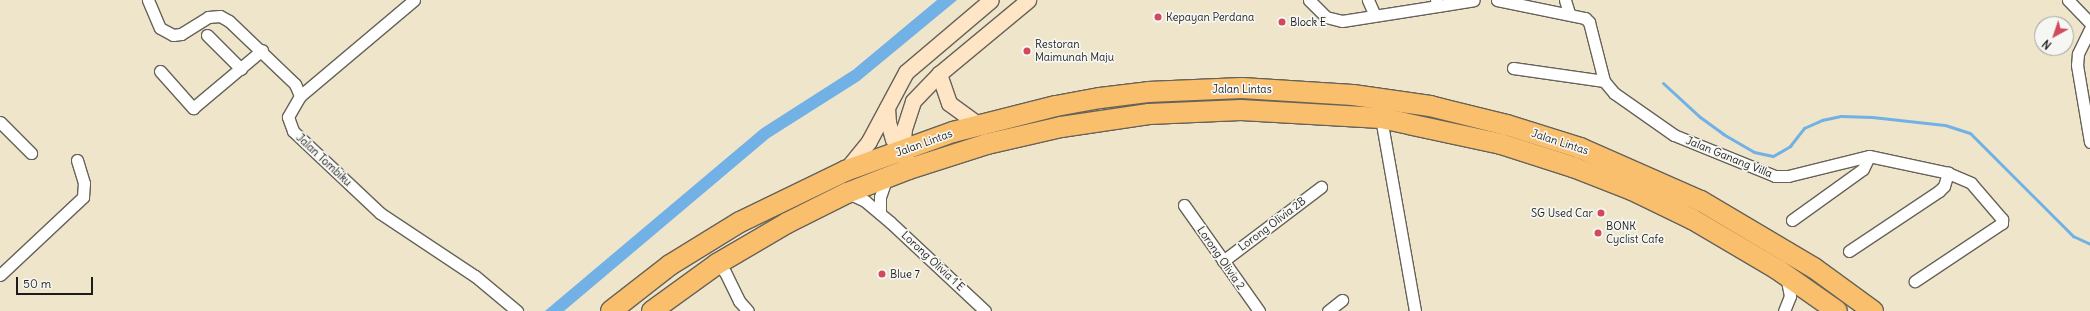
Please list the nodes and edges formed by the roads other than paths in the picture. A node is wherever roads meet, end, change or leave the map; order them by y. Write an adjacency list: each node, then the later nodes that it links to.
1 (148, 0): 18 (street)
2 (414, 0): 24 (street)
3 (991, 0): 26 (street)
4 (1028, 0): 22 (street)
5 (1309, 0): 14 (street)
6 (1368, 0): 14 (street)
7 (1474, 0): 12 (street)
8 (1497, 0): 9 (street, Jalan Ganang Villa)
9 (1502, 0): 13 (street, Jalan Ganang Villa)
10 (1565, 0): 13 (street)
11 (2068, 0): 15 (street)
12 (1437, 3): 14 (street)
13 (1569, 13): 23 (street, Jalan Ganang Villa)
14 (1375, 16)
15 (2090, 22)
16 (2090, 29): 31 (street)
17 (207, 35): 20 (street)
18 (262, 50): 20 (street); 24 (street)
19 (1513, 68): 23 (street)
20 (240, 69): 21 (street)
21 (160, 71)
22 (939, 74): 29 (street); 32 (street)
23 (1604, 81): 34 (street, Jalan Ganang Villa)
24 (300, 96): 56 (street, Jalan Tombiku)
25 (1430, 106): 29 (highway, Jalan Lintas); 30 (highway); 65 (highway, Jalan Lintas)
26 (887, 108): 32 (street); 37 (street)
27 (1381, 118): 30 (highway, Jalan Lintas); 36 (highway, Jalan Lintas); 63 (street)
28 (0, 122): 33 (street)
29 (980, 125): 32 (highway, Jalan Lintas)
30 (1430, 127): 51 (highway, Jalan Lintas)
31 (2090, 142)
32 (902, 150): 36 (street); 37 (highway, Jalan Lintas)
33 (31, 153)
34 (1870, 156): 38 (street, Jalan Ganang Villa); 44 (street)
35 (77, 160): 50 (street)
36 (909, 169): 39 (highway, Jalan Lintas)
37 (845, 171): 46 (highway, Jalan Lintas)
38 (1948, 173): 47 (street); 52 (street, Jalan Ganang Villa)
39 (887, 177): 41 (highway, Jalan Lintas); 43 (street)
40 (1320, 187): 48 (street, Lorong Olivia 2B)
41 (847, 193): 43 (street, Lorong Olivia 1 E); 45 (highway, Jalan Lintas)
42 (1184, 205): 48 (street, Lorong Olivia 2)
43 (880, 213): 60 (street, Lorong Olivia 1 E)
44 (1792, 220)
45 (774, 231): 46 (highway); 49 (highway, Jalan Lintas)
46 (705, 242): 57 (highway, Jalan Lintas)
47 (1850, 251)
48 (1223, 261): 61 (street, Lorong Olivia 2)
49 (717, 264): 58 (highway, Jalan Lintas); 59 (street)
50 (0, 275)
51 (1786, 275): 53 (highway, Jalan Lintas); 55 (street)
52 (1915, 281)
53 (1817, 296): 55 (street); 64 (highway, Jalan Lintas)
54 (1342, 300): 62 (street)
55 (1786, 307)
56 (517, 311)
57 (611, 311)
58 (652, 311)
59 (748, 311)
60 (984, 311)
61 (1258, 311)
62 (1328, 311)
63 (1415, 311)
64 (1837, 311)
65 (1873, 311)

